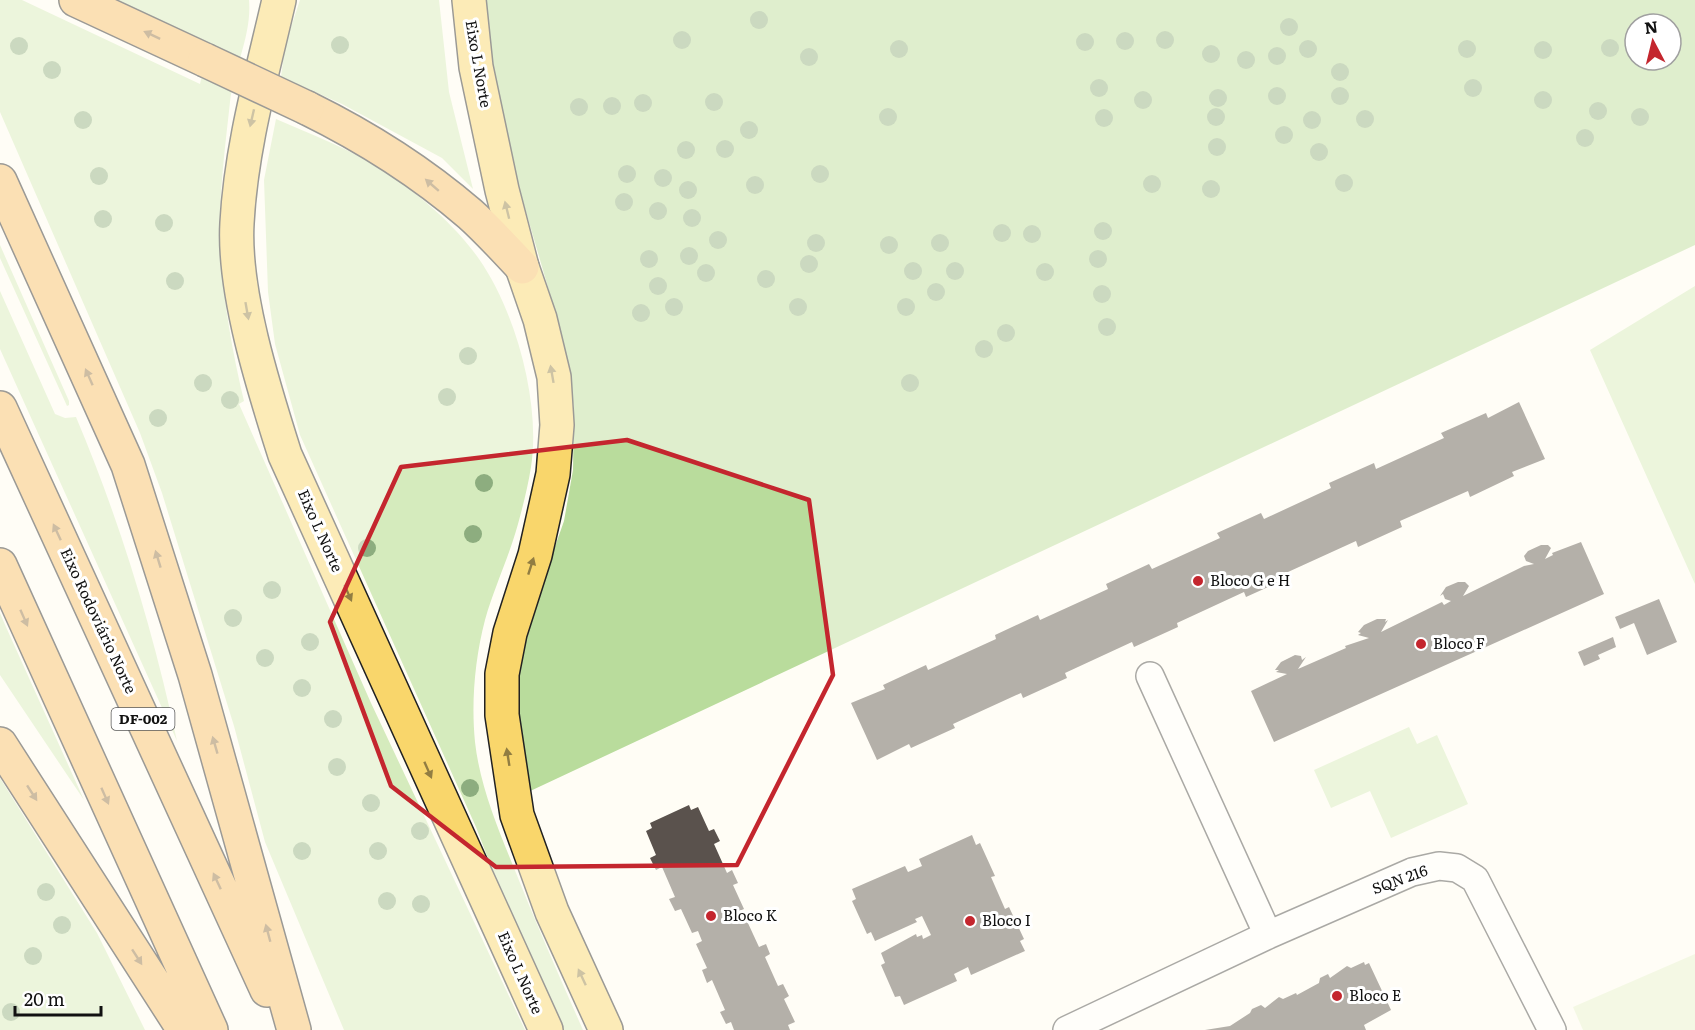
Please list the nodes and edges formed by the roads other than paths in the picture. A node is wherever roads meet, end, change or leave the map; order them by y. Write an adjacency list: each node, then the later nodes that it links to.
1 (76, 0): 5 (highway, one-way to 1, bridge)
2 (279, 0): 15 (main road, Eixo L Norte, one-way to 15)
3 (469, 0): 5 (main road, Eixo L Norte, one-way to 3)
4 (0, 181): 14 (highway, one-way to 4)
5 (522, 267): 16 (main road, Eixo L Norte, one-way to 5)
6 (0, 408): 13 (highway, Eixo Rodoviário Norte / DF-002, one-way to 6)
7 (0, 565): 12 (highway, one-way to 12)
8 (1150, 676): 10 (street)
9 (0, 744): 11 (highway, one-way to 11)
10 (1268, 935): 17 (street, SQN 216); 18 (street, SQN 216)
11 (184, 1030)
12 (211, 1030)
13 (286, 1030)
14 (294, 1030)
15 (546, 1030)
16 (606, 1030)
17 (1067, 1030)
18 (1552, 1030)

